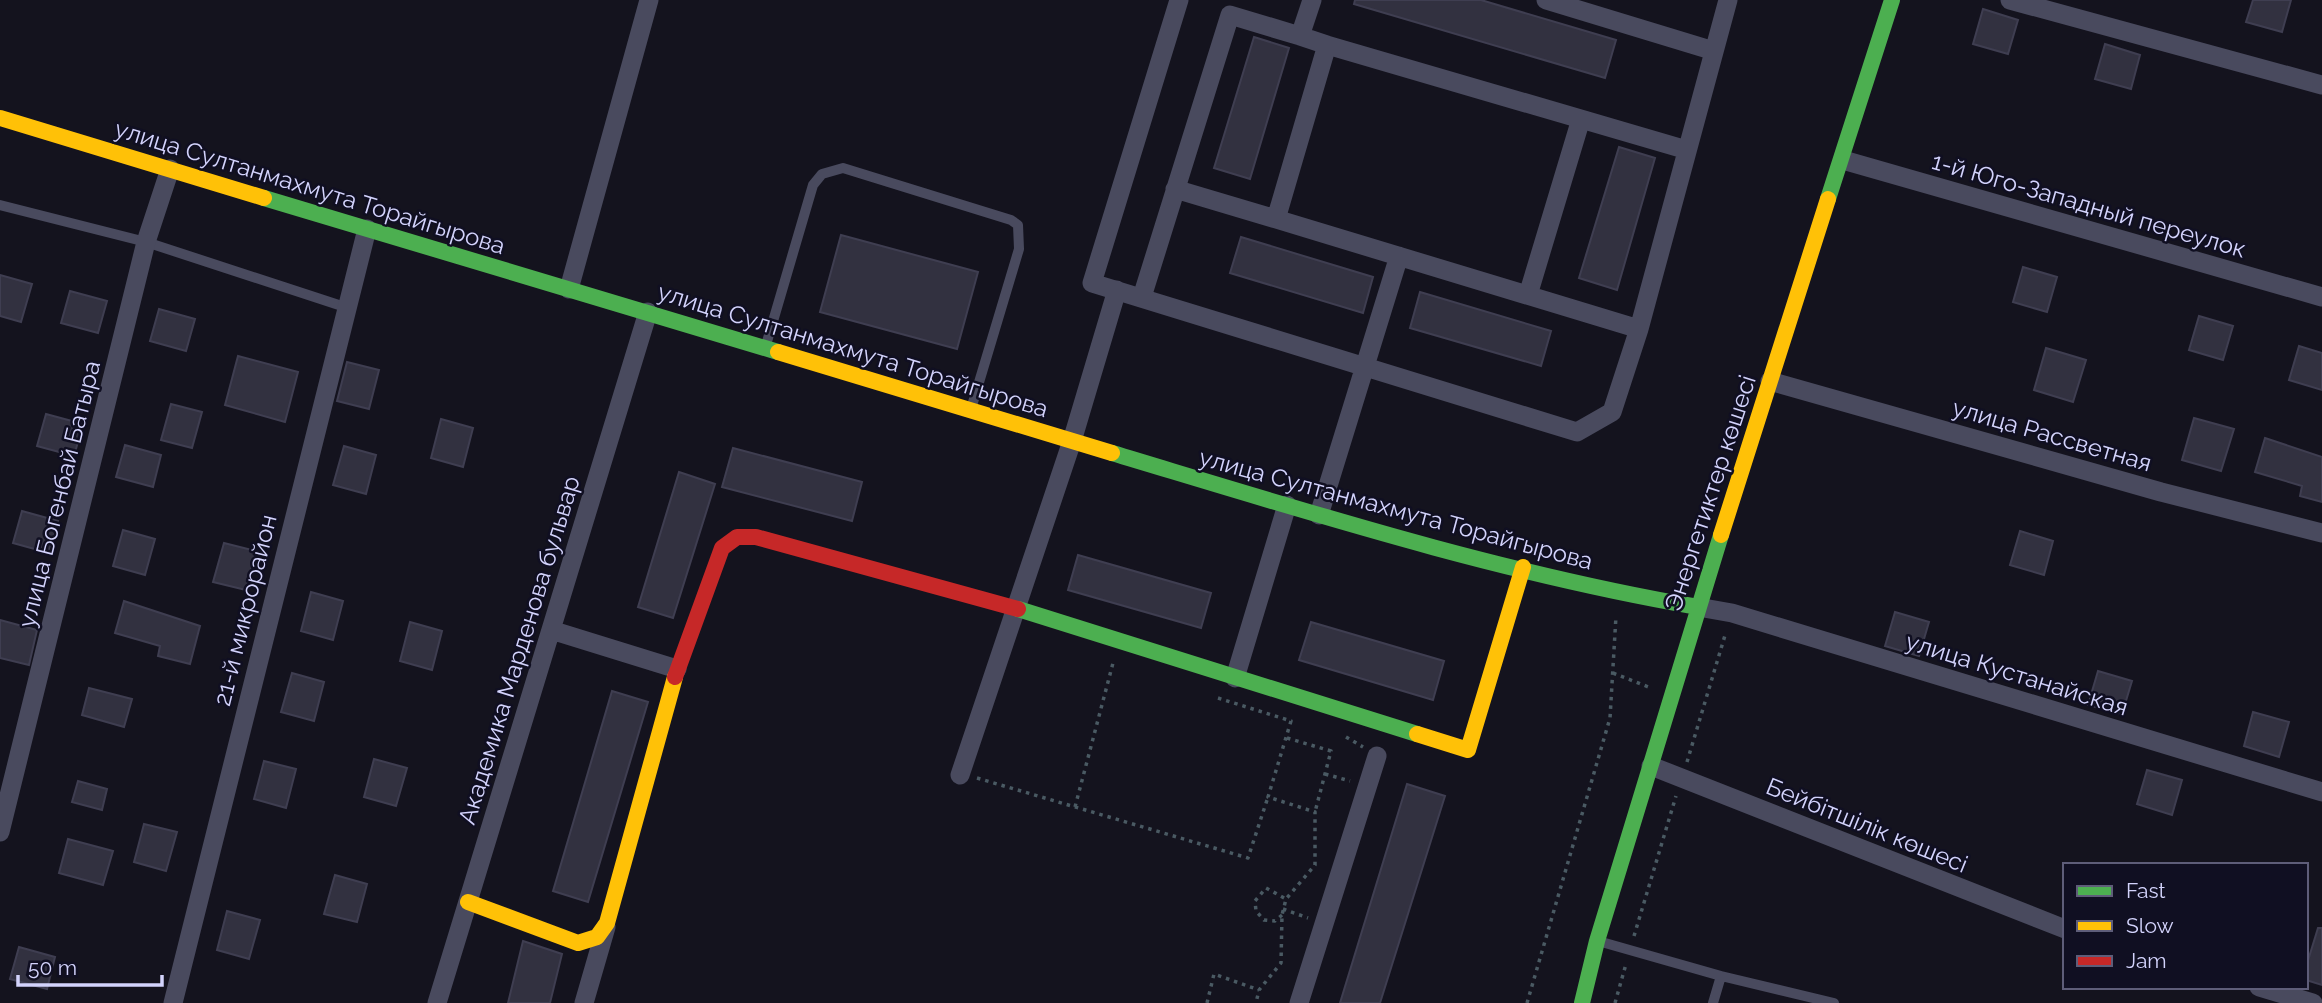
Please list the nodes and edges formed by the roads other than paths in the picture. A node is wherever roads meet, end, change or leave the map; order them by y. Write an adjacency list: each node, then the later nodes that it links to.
1 (649, 0): 24 (street)
2 (1179, 0): 25 (street)
3 (1311, 0): 9 (street)
4 (1546, 0): 11 (street)
5 (1728, 0): 11 (street)
6 (1892, 0): 16 (main road, Энергетиктер көшесі)
7 (2010, 0): 12 (street)
8 (1232, 8): 9 (street); 18 (street)
9 (1300, 36): 10 (street)
10 (1327, 45): 14 (street); 20 (street)
11 (1714, 51): 15 (street)
12 (2322, 85)
13 (0, 118): 17 (main road, улица Султанмахмута Торайгырова)
14 (1581, 119): 15 (street); 26 (street)
15 (1687, 150): 31 (street)
16 (1843, 160): 28 (street, 1-й Юго-Западный переулок); 34 (main road, Энергетиктер көшесі)
17 (170, 169): 21 (main road, улица Султанмахмута Торайгырова); 22 (street, улица Богенбай Батыра)
18 (1175, 189): 20 (street); 27 (street)
19 (0, 205): 22 (lane)
20 (1276, 219): 23 (street)
21 (367, 229): 24 (main road, улица Султанмахмута Торайгырова); 29 (street, 21-й микрорайон)
22 (146, 242): 29 (lane); 50 (street, улица Богенбай Батыра)
23 (1399, 256): 26 (street); 33 (street)
24 (569, 289): 30 (main road, улица Султанмахмута Торайгырова)
25 (1117, 290): 27 (street); 36 (street)
26 (1528, 295): 31 (street)
27 (1142, 296): 33 (street)
28 (2322, 297)
29 (348, 308): 57 (street, 21-й микрорайон)
30 (648, 312): 32 (main road, улица Султанмахмута Торайгырова); 43 (street, Академика Марденова бульвар)
31 (1639, 329): 33 (street)
32 (765, 347): 35 (main road, улица Султанмахмута Торайгырова); 35 (lane)
33 (1365, 366): 38 (street)
34 (1770, 381): 39 (street, улица Рассветная); 41 (main road, Энергетиктер көшесі)
35 (970, 410): 36 (main road, улица Султанмахмута Торайгырова)
36 (1072, 441): 37 (main road, улица Султанмахмута Торайгырова); 42 (street)
37 (1287, 505): 38 (main road, улица Султанмахмута Торайгырова); 45 (street)
38 (1319, 515): 40 (main road, улица Султанмахмута Торайгырова)
39 (2322, 533)
40 (1523, 567): 41 (main road, улица Султанмахмута Торайгырова); 45 (main road)
41 (1698, 607): 47 (main road, Энергетиктер көшесі); 49 (street, улица Кустанайская)
42 (1015, 609): 44 (main road); 45 (main road); 48 (street)
43 (551, 630): 44 (street); 51 (street, Академика Марденова бульвар)
44 (677, 669): 52 (main road)
45 (1236, 678)
46 (1377, 756): 60 (street)
47 (1651, 766): 53 (street, Бейбітшілік көшесі); 54 (main road, Энергетиктер көшесі)
48 (967, 776)
49 (2322, 792)
50 (0, 832)
51 (468, 902): 52 (main road); 58 (street, Академика Марденова бульвар)
52 (607, 923): 59 (street)
53 (2063, 928)
54 (1597, 941): 55 (lane); 61 (main road, Энергетиктер көшесі)
55 (1721, 975): 62 (lane); 63 (lane)
56 (2266, 989): 64 (street)
57 (173, 1003)
58 (438, 1003)
59 (584, 1003)
60 (1299, 1003)
61 (1582, 1003)
62 (1713, 1003)
63 (1834, 1003)
64 (2313, 1003)

